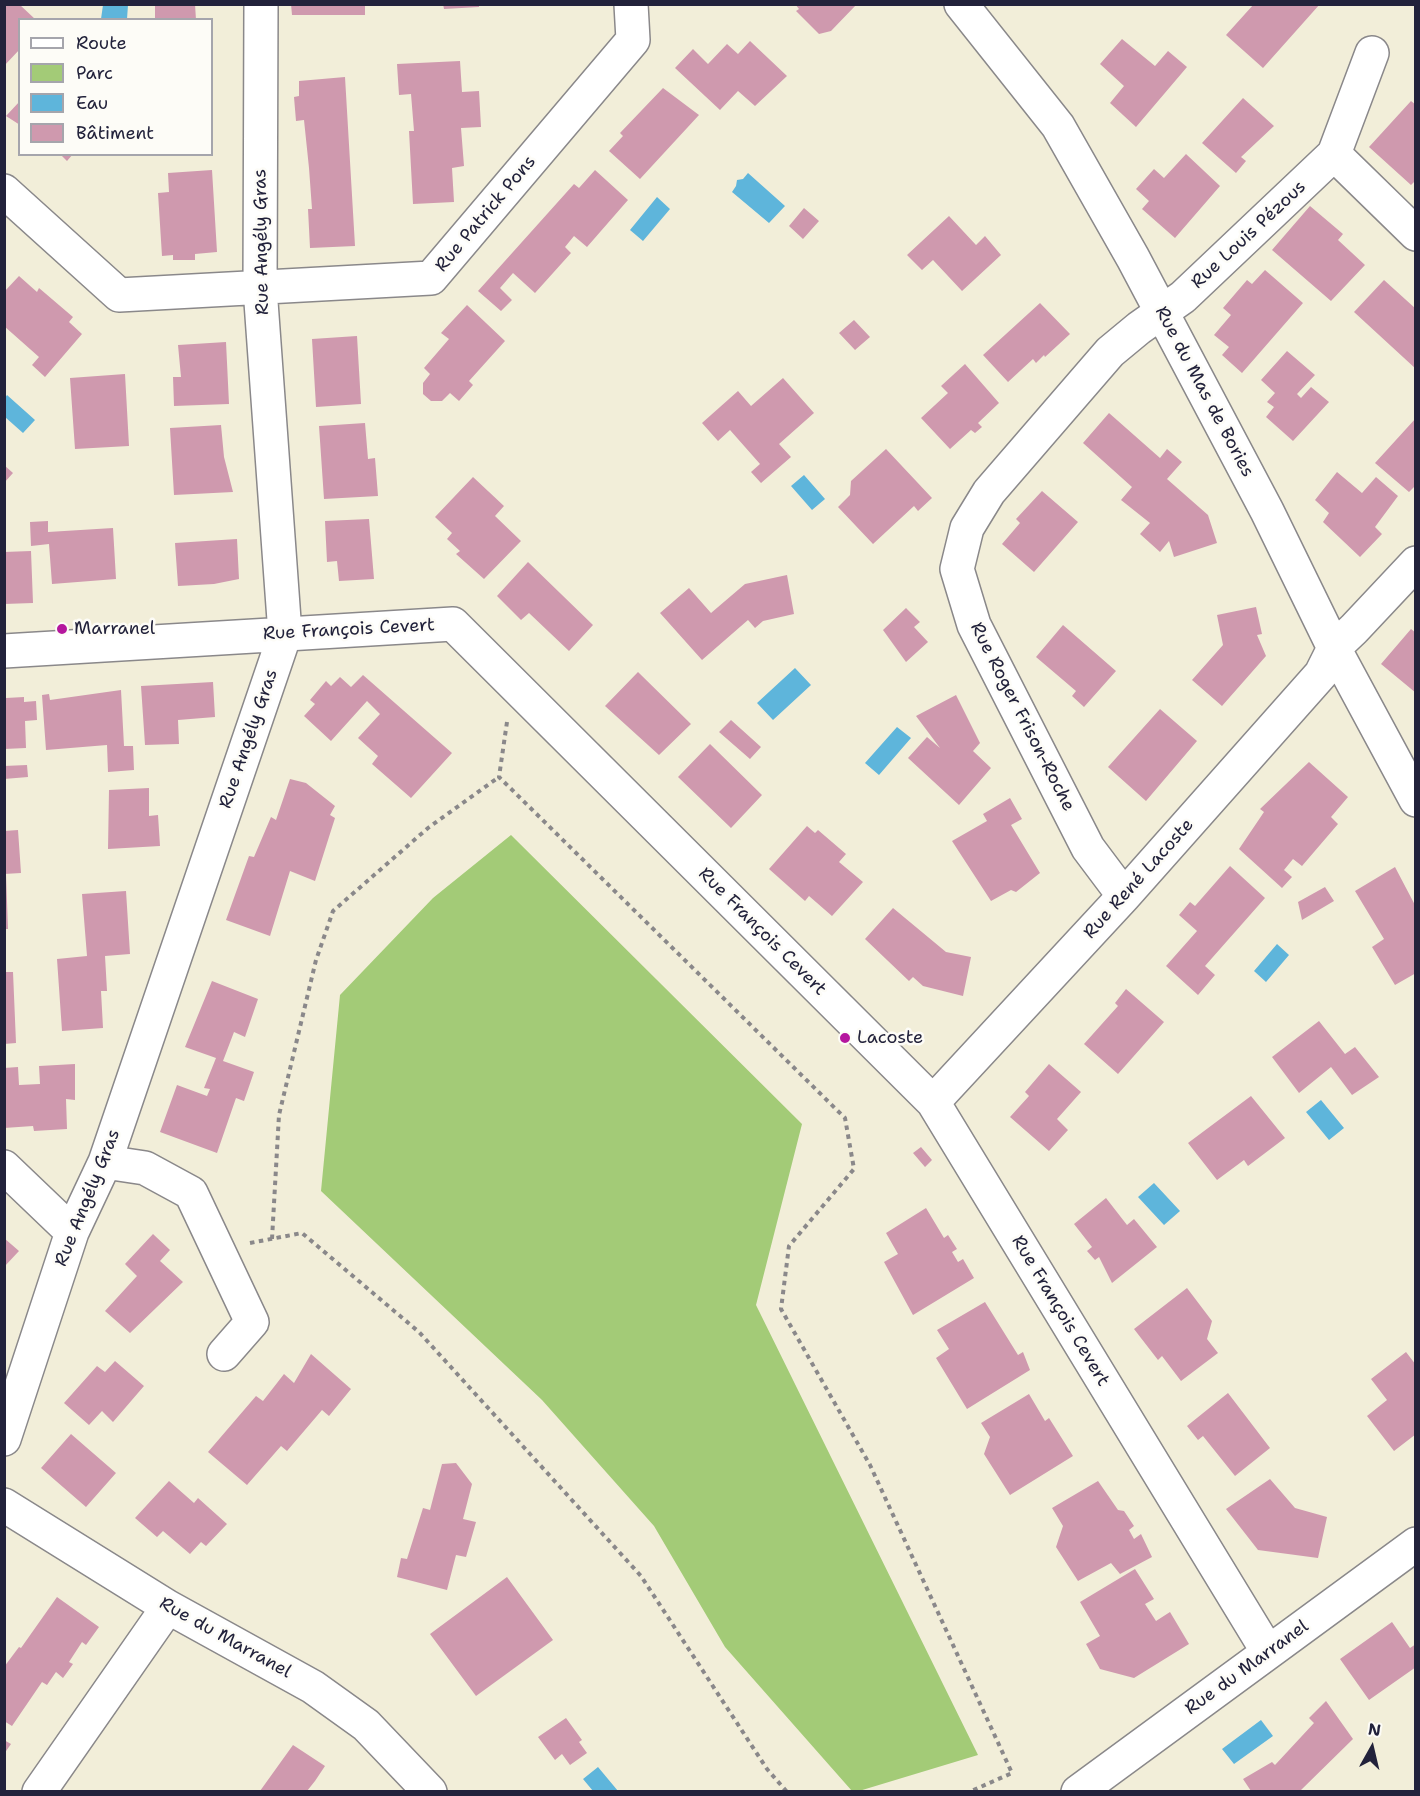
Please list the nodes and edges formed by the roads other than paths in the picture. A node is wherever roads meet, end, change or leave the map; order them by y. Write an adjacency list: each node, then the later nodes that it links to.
1 (261, 4): 8 (street, Rue Angély Gras)
2 (631, 4): 8 (street, Rue Patrick Pons)
3 (961, 4): 9 (street, Rue du Mas de Bories)
4 (1372, 53): 5 (street, Rue Louis Pézous)
5 (1334, 154): 7 (street); 9 (street, Rue Louis Pézous)
6 (4, 191): 8 (street, Rue Patrick Pons)
7 (1416, 234)
8 (260, 288): 11 (street, Rue Angély Gras)
9 (1161, 312): 12 (street, Rue du Mas de Bories); 15 (street, Rue Roger Frison-Roche)
10 (1416, 563): 12 (street, Rue René Lacoste)
11 (285, 634): 13 (street, Rue François Cevert); 16 (street, Rue François Cevert); 17 (street, Rue Angély Gras)
12 (1334, 648): 14 (street, Rue du Mas de Bories); 15 (street, Rue René Lacoste)
13 (4, 651)
14 (1416, 800)
15 (1124, 896): 16 (street, Rue René Lacoste)
16 (933, 1102): 25 (street, Rue François Cevert)
17 (105, 1162): 19 (street, Rue Angély Gras); 20 (street)
18 (4, 1167): 19 (street)
19 (72, 1232): 21 (street, Rue Angély Gras)
20 (224, 1354)
21 (4, 1439)
22 (4, 1504): 24 (street, Rue du Marranel)
23 (1416, 1544): 25 (street, Rue du Marranel)
24 (168, 1606): 26 (street); 27 (street, Rue du Marranel)
25 (1268, 1652): 28 (street, Rue du Marranel)
26 (39, 1791)
27 (430, 1791)
28 (1078, 1791)

